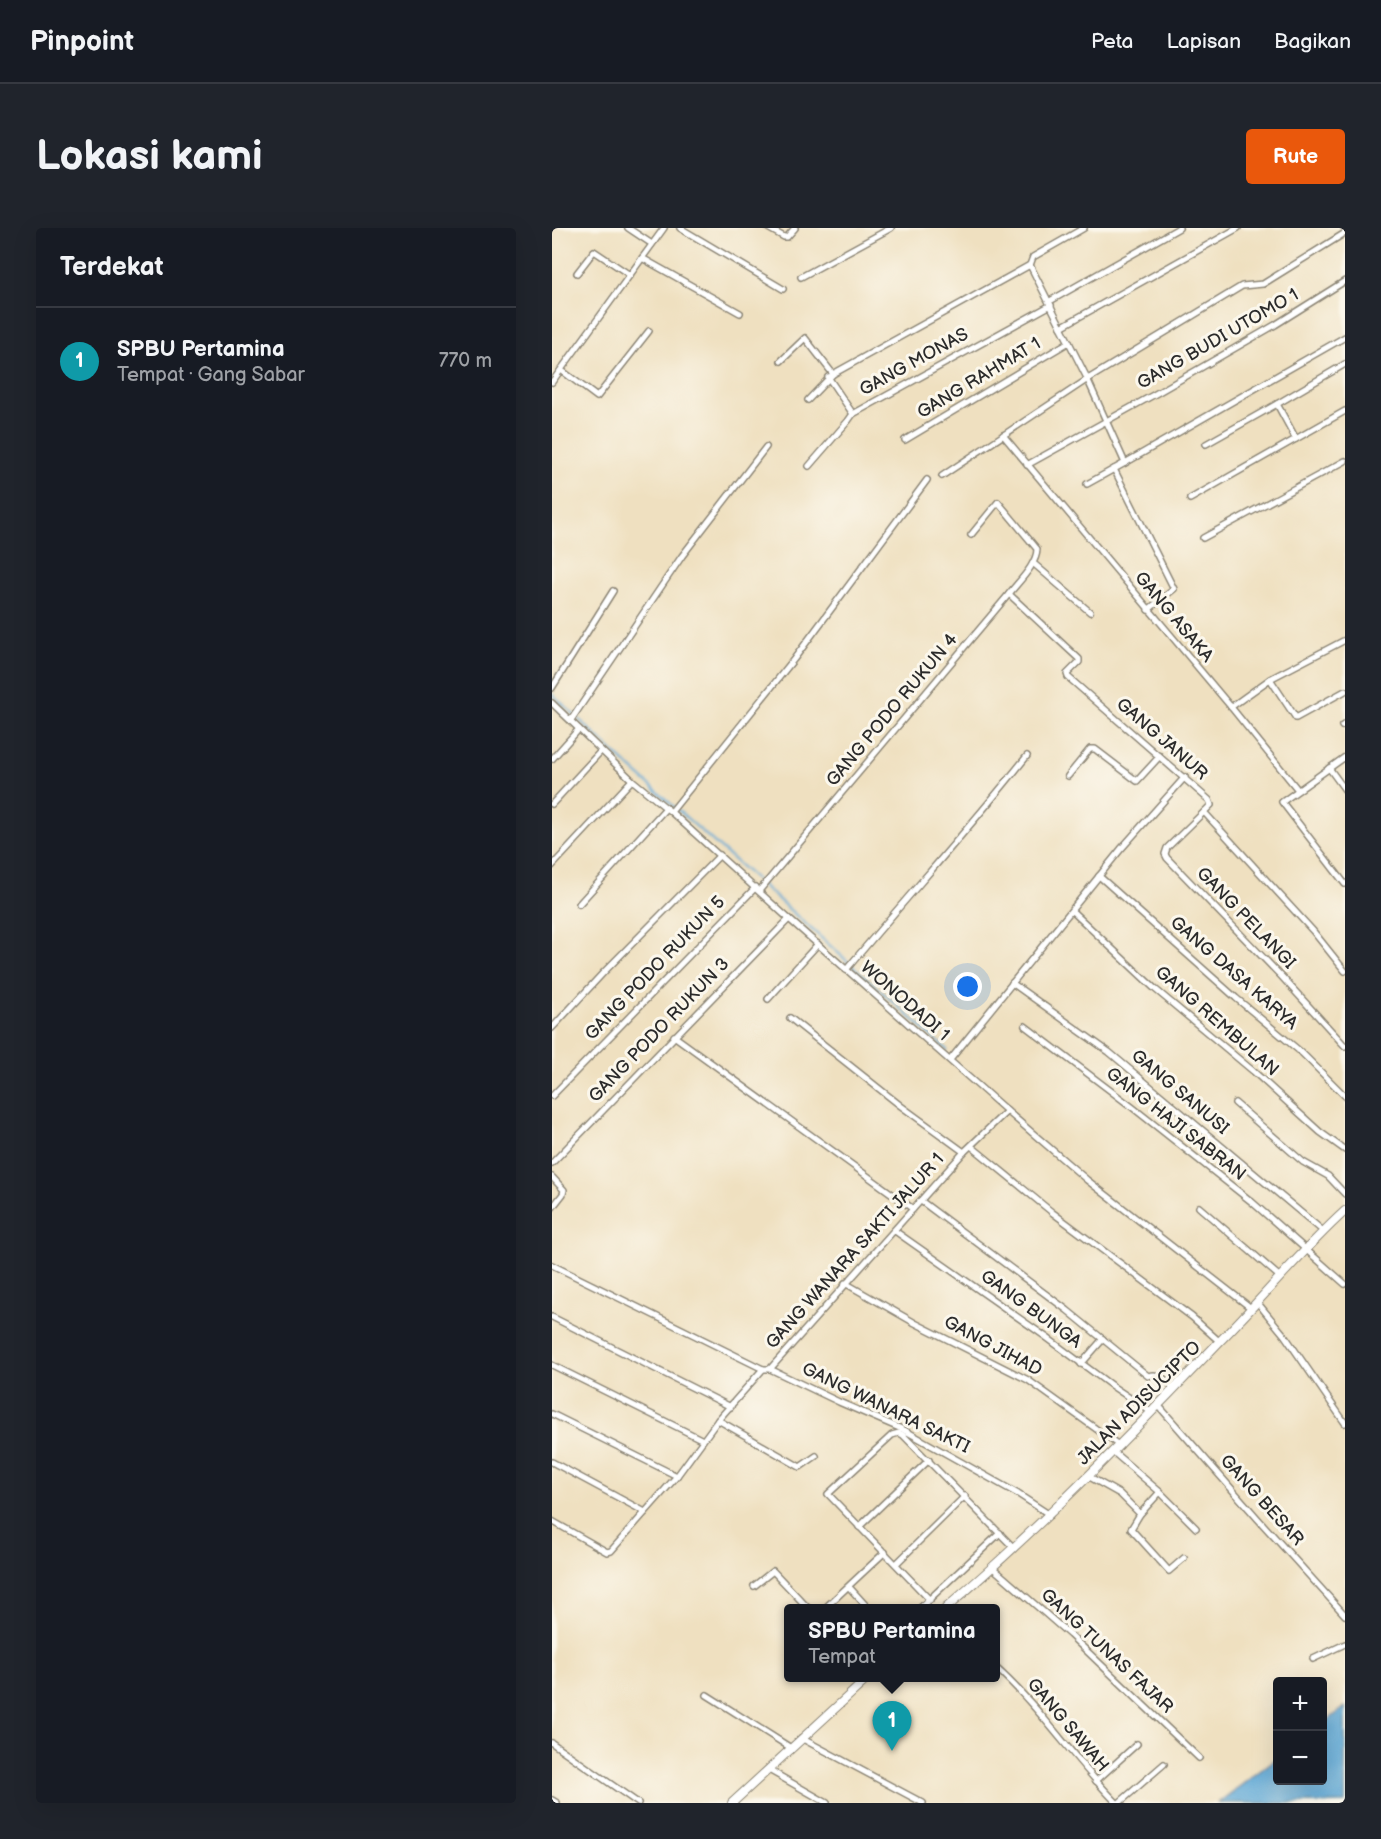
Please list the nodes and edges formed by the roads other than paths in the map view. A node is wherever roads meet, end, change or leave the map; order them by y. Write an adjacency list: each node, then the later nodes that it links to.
1 (628, 228): 11 (street)
2 (664, 228): 11 (street)
3 (680, 228): 18 (street)
4 (768, 228): 5 (street)
5 (795, 228)
6 (891, 228): 16 (street)
7 (1084, 228): 13 (street)
8 (1179, 228): 19 (street, GANG MONAS)
9 (1238, 228): 21 (street)
10 (1345, 233): 29 (street)
11 (652, 244): 12 (street)
12 (642, 258): 15 (street); 20 (street)
13 (1030, 265): 19 (street); 28 (street)
14 (577, 273): 15 (street)
15 (630, 276): 27 (street)
16 (801, 277)
17 (1345, 281): 35 (street, GANG BUDI UTOMO 1)
18 (783, 289)
19 (1050, 303): 21 (street); 34 (street, GANG MONAS)
20 (740, 313)
21 (1061, 327): 24 (street)
22 (649, 331): 27 (street)
23 (1345, 337): 42 (street)
24 (1069, 342): 29 (street); 38 (street, GANG RAHMAT 1)
25 (781, 361): 28 (street)
26 (1345, 364): 32 (street)
27 (561, 370): 30 (street)
28 (831, 375): 31 (street); 34 (street)
29 (1088, 379): 35 (street); 36 (street)
30 (552, 382)
31 (807, 400)
32 (1277, 404): 37 (street); 39 (street)
33 (1345, 411): 37 (street)
34 (853, 414): 44 (street, GANG MONAS)
35 (1105, 422): 42 (street); 43 (street, GANG BUDI UTOMO 1)
36 (1003, 435): 43 (street, GANG ASAKA); 46 (street)
37 (1296, 439): 49 (street)
38 (905, 440)
39 (1206, 444)
40 (766, 447): 63 (street)
41 (1345, 461): 51 (street)
42 (1125, 463): 45 (street)
43 (1027, 465): 55 (street, GANG ASAKA)
44 (809, 466)
45 (1114, 469): 48 (street); 55 (street)
46 (942, 476)
47 (927, 480): 77 (street)
48 (1087, 484)
49 (1190, 499)
50 (971, 535): 52 (street)
51 (1203, 538)
52 (1033, 563): 54 (street, GANG PODO RUKUN 4); 56 (street)
53 (613, 591): 59 (street)
54 (1009, 594): 67 (street, GANG JANUR); 83 (street, GANG PODO RUKUN 4)
55 (1148, 610): 62 (street, GANG ASAKA)
56 (1090, 612)
57 (1345, 640): 58 (street)
58 (1270, 679): 60 (street); 62 (street)
59 (552, 688)
60 (1345, 691)
61 (552, 702): 63 (street, WONODADI 1)
62 (1231, 707): 74 (street, GANG ASAKA)
63 (571, 720): 64 (street, WONODADI 1)
64 (579, 729): 65 (street, WONODADI 1); 69 (street)
65 (601, 751): 73 (street, WONODADI 1); 76 (street)
66 (1027, 756): 88 (street)
67 (1160, 756): 71 (street); 72 (street, GANG JANUR)
68 (1345, 757): 70 (street)
69 (552, 759)
70 (1329, 768): 74 (street); 75 (street)
71 (1068, 776)
72 (1185, 777): 78 (street, GANG JANUR); 81 (street)
73 (632, 780): 77 (street, WONODADI 1); 80 (street)
74 (1298, 790): 82 (street)
75 (1345, 790)
76 (552, 804)
77 (670, 810): 79 (street, WONODADI 1); 84 (street)
78 (1204, 812): 89 (street, GANG JANUR); 96 (street, GANG PELANGI)
79 (720, 855): 83 (street, WONODADI 1); 94 (street)
80 (552, 866)
81 (1100, 876): 85 (street); 99 (street, GANG DASA KARYA)
82 (1345, 884)
83 (758, 890): 86 (street, WONODADI 1); 98 (street, GANG PODO RUKUN 5)
84 (579, 904)
85 (1072, 911): 90 (street); 103 (street, GANG REMBULAN)
86 (789, 919): 87 (street, WONODADI 1); 95 (street, GANG PODO RUKUN 3)
87 (818, 944): 88 (street, WONODADI 1); 91 (street)
88 (846, 970): 97 (street, WONODADI 1)
89 (1345, 971)
90 (1012, 983): 97 (street); 114 (street, GANG SANUSI)
91 (768, 999)
92 (790, 1018): 104 (street)
93 (1025, 1026): 115 (street, GANG HAJI SABRAN)
94 (552, 1028)
95 (674, 1036): 105 (street, GANG PODO RUKUN 3); 111 (street)
96 (1345, 1046)
97 (950, 1060): 101 (street, WONODADI 1)
98 (552, 1096)
99 (1345, 1096)
100 (1235, 1103): 107 (street)
101 (1007, 1111): 102 (street, GANG WANARA SAKTI JALUR 1); 121 (street, WONODADI 1)
102 (971, 1146): 104 (street, GANG WANARA SAKTI JALUR 1); 124 (street)
103 (1345, 1150)
104 (964, 1152): 108 (street, GANG WANARA SAKTI JALUR 1)
105 (552, 1163)
106 (552, 1177): 110 (street)
107 (1345, 1194)
108 (921, 1201): 111 (street, GANG WANARA SAKTI JALUR 1); 123 (street)
109 (1199, 1207): 117 (street)
110 (552, 1208)
111 (913, 1209): 113 (street, GANG WANARA SAKTI JALUR 1)
112 (1345, 1211): 114 (main road, JALAN ADISUCIPTO)
113 (895, 1231): 118 (street, GANG WANARA SAKTI JALUR 1); 125 (street, GANG BUNGA)
114 (1323, 1231): 115 (main road, JALAN ADISUCIPTO)
115 (1305, 1250): 117 (main road, JALAN ADISUCIPTO); 119 (street, GANG HAJI SABRAN)
116 (552, 1265): 127 (street, GANG WANARA SAKTI JALUR 1)
117 (1280, 1277): 120 (main road, JALAN ADISUCIPTO)
118 (845, 1283): 128 (street, GANG WANARA SAKTI JALUR 1); 137 (street, GANG JIHAD)
119 (1345, 1284)
120 (1257, 1302): 121 (main road, JALAN ADISUCIPTO); 135 (street)
121 (1251, 1308): 124 (main road, JALAN ADISUCIPTO)
122 (552, 1317): 131 (street)
123 (1103, 1339): 125 (street); 129 (street)
124 (1220, 1342): 129 (main road, JALAN ADISUCIPTO)
125 (1081, 1364): 132 (street, GANG BUNGA)
126 (552, 1365): 136 (street)
127 (762, 1369): 128 (street, GANG WANARA SAKTI JALUR 1); 131 (street)
128 (770, 1369): 148 (street, GANG WANARA SAKTI)
129 (1174, 1388): 130 (main road, JALAN ADISUCIPTO)
130 (1158, 1405): 132 (main road, JALAN ADISUCIPTO); 166 (street, GANG BESAR)
131 (731, 1407): 134 (street)
132 (1151, 1412): 137 (main road, JALAN ADISUCIPTO)
133 (552, 1414): 142 (street)
134 (718, 1420): 136 (street); 139 (street)
135 (1345, 1424)
136 (703, 1440): 142 (street)
137 (1120, 1446): 138 (main road, JALAN ADISUCIPTO)
138 (1112, 1451): 143 (main road, JALAN ADISUCIPTO); 144 (street)
139 (816, 1456)
140 (929, 1460): 145 (street); 150 (street); 150 (street)
141 (552, 1462): 146 (street)
142 (677, 1476): 146 (street)
143 (1088, 1476): 147 (street); 148 (main road, JALAN ADISUCIPTO)
144 (1160, 1492): 147 (street); 151 (street)
145 (965, 1496): 152 (street); 156 (street)
146 (645, 1512): 149 (street)
147 (1140, 1514): 155 (street)
148 (1050, 1515): 153 (main road, JALAN ADISUCIPTO)
149 (552, 1521)
150 (860, 1527): 154 (street)
151 (1196, 1528)
152 (1000, 1533): 153 (street); 160 (street)
153 (1014, 1548): 157 (main road, JALAN ADISUCIPTO)
154 (885, 1552): 156 (street); 159 (street)
155 (1184, 1558)
156 (896, 1564): 160 (street)
157 (993, 1568): 165 (main road, JALAN ADISUCIPTO); 176 (street, GANG TUNAS FAJAR)
158 (754, 1586): 161 (street)
159 (849, 1587): 162 (street); 163 (street)
160 (930, 1600): 164 (street)
161 (804, 1604)
162 (830, 1604)
163 (864, 1604)
164 (925, 1604)
165 (951, 1604)
166 (1345, 1615)
167 (1345, 1644): 168 (street)
168 (1313, 1659)
169 (1000, 1671): 179 (street, GANG SAWAH)
170 (863, 1682): 172 (main road)
171 (706, 1695): 175 (street)
172 (801, 1738): 175 (main road); 185 (street)
173 (552, 1743): 182 (street)
174 (1137, 1744): 179 (street)
175 (791, 1748): 178 (main road)
176 (1199, 1758)
177 (1164, 1764): 186 (street)
178 (769, 1770): 183 (main road); 184 (street)
179 (1095, 1781): 186 (street, GANG SAWAH)
180 (552, 1800): 181 (street)
181 (557, 1803)
182 (638, 1803)
183 (732, 1803)
184 (827, 1803)
185 (922, 1803)
186 (1118, 1803)

